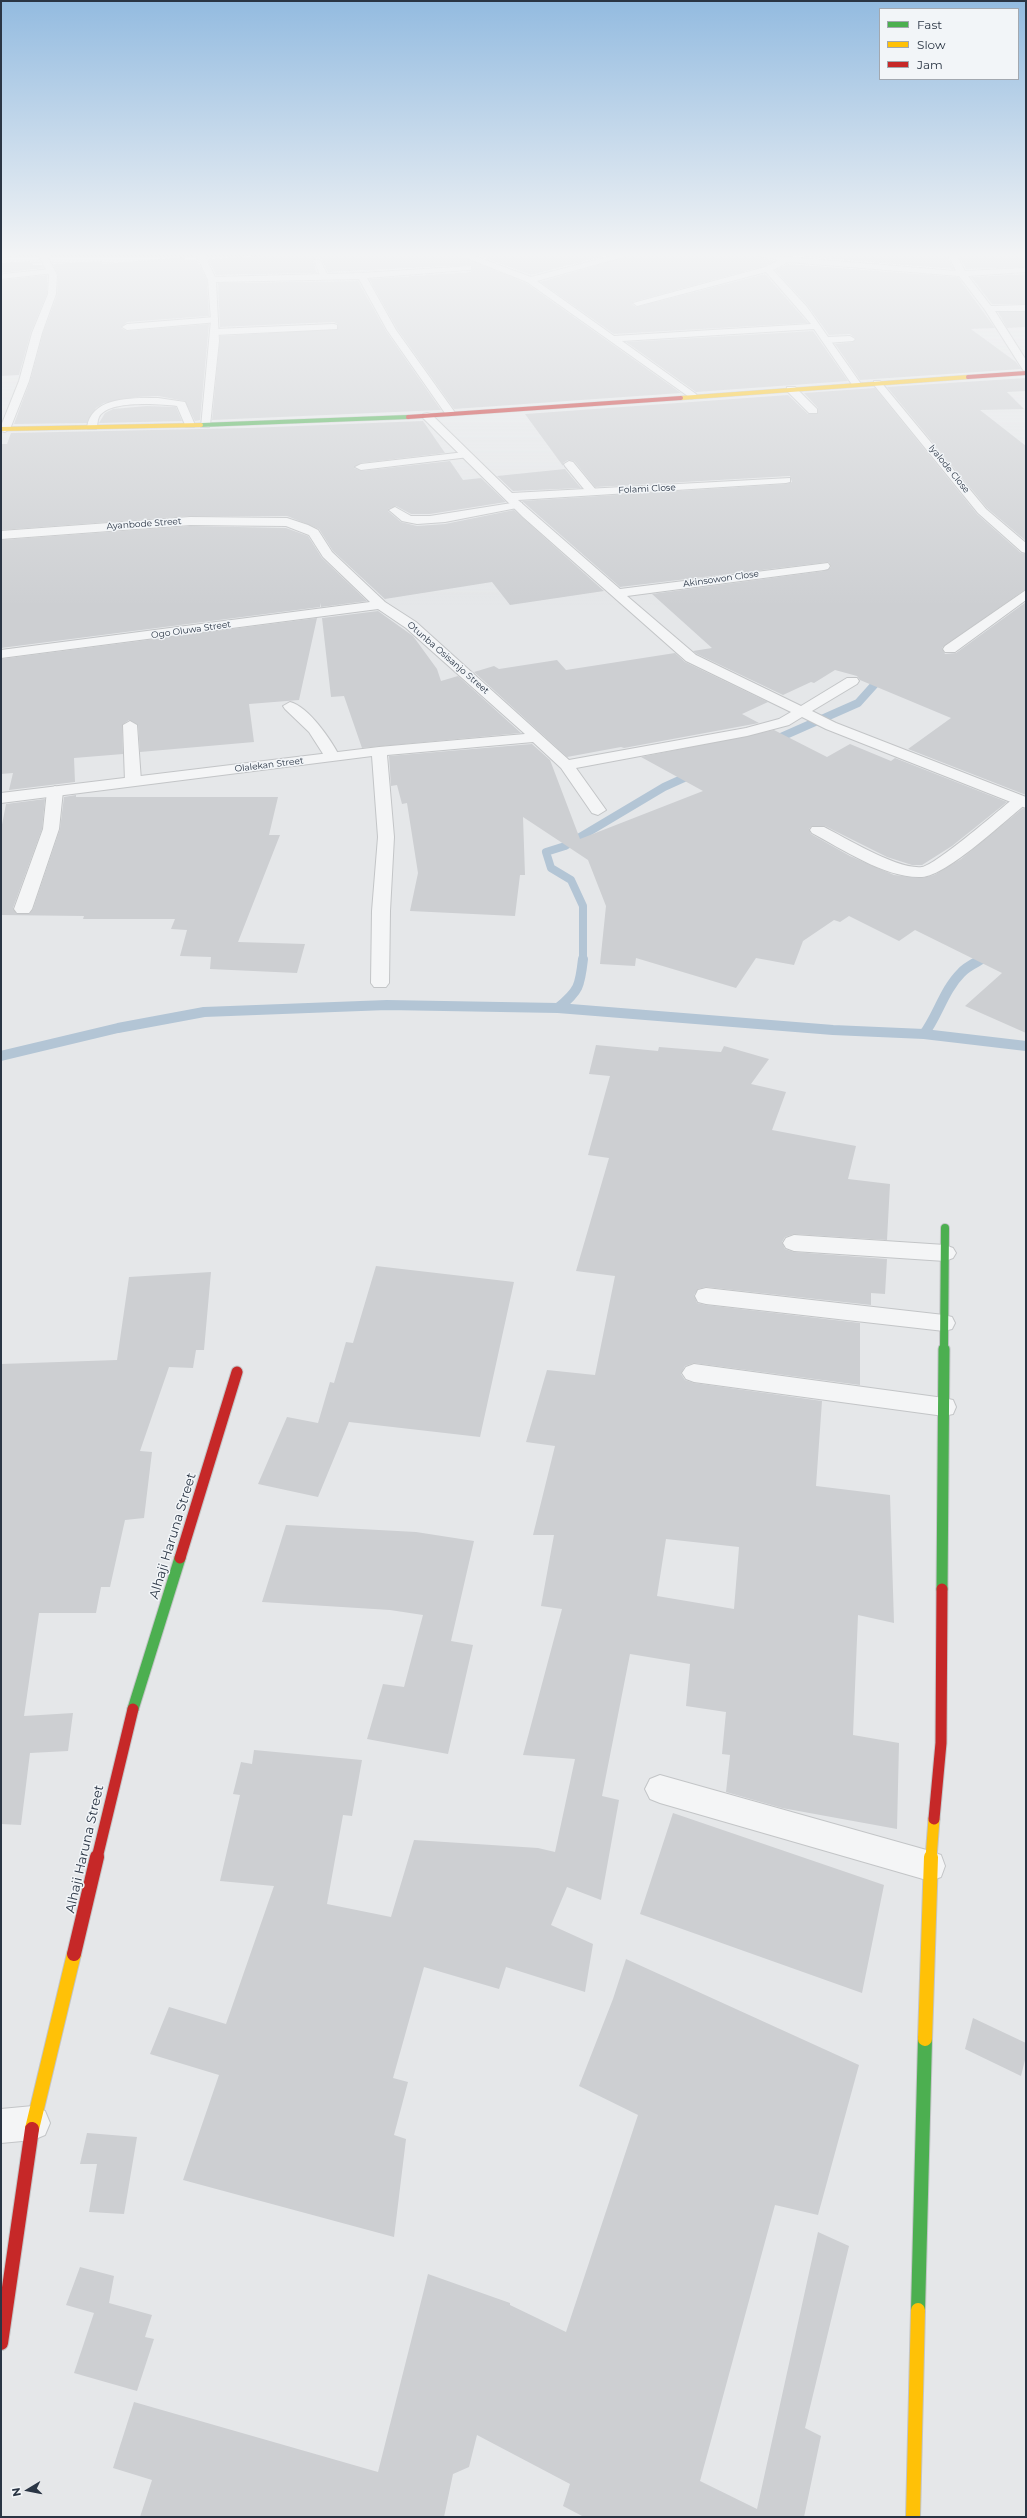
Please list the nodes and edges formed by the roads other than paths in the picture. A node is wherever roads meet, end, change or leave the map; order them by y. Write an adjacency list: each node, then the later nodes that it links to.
1 (27, 372): 17 (street)
2 (210, 372): 15 (street)
3 (421, 372): 12 (street)
4 (658, 372): 10 (street)
5 (848, 372): 8 (street)
6 (1026, 373): 7 (street)
7 (877, 383): 8 (street); 27 (street, Iyalode Close)
8 (856, 384): 9 (street)
9 (791, 389): 10 (street); 11 (street)
10 (692, 396): 12 (street)
11 (813, 411)
12 (450, 414): 13 (street)
13 (427, 416): 15 (street); 18 (street)
14 (190, 425): 15 (street); 16 (street); 16 (street)
15 (204, 426)
16 (92, 427): 17 (street)
17 (3, 429)
18 (465, 455): 20 (street); 23 (street)
19 (569, 464): 22 (street)
20 (361, 466)
21 (786, 480): 22 (street, Folami Close)
22 (592, 492): 23 (street, Folami Close)
23 (513, 501): 24 (street, Folami Close); 29 (street)
24 (395, 510)
25 (287, 522): 26 (street, Ayanbode Street); 31 (street, Otunba Osisanjo Street)
26 (1, 535)
27 (1026, 549)
28 (824, 566): 29 (street, Akinsowon Close)
29 (619, 593): 36 (street)
30 (1026, 594): 32 (street)
31 (380, 605): 33 (street, Ogo Oluwa Street); 38 (street, Otunba Osisanjo Street)
32 (950, 649)
33 (1, 654)
34 (852, 681): 36 (street)
35 (290, 706): 40 (street)
36 (808, 715): 41 (street); 45 (street)
37 (130, 725): 42 (street)
38 (537, 736): 39 (street, Olalekan Street); 41 (street, Otunba Osisanjo Street)
39 (379, 751): 40 (street, Olalekan Street); 49 (street)
40 (332, 757): 42 (street, Olalekan Street)
41 (566, 765): 46 (street, Otunba Osisanjo Street)
42 (133, 781): 43 (street, Olalekan Street)
43 (55, 790): 44 (street, Olalekan Street); 48 (street)
44 (1, 798)
45 (1023, 802): 47 (street)
46 (598, 810)
47 (818, 830)
48 (23, 909)
49 (380, 982)
50 (945, 1228): 52 (street)
51 (794, 1242): 52 (street)
52 (945, 1253): 54 (street)
53 (706, 1296): 54 (street)
54 (944, 1322): 57 (street)
55 (237, 1372): 60 (street, Alhaji Haruna Street)
56 (694, 1373): 57 (street)
57 (944, 1407): 59 (street)
58 (660, 1789): 59 (street)
59 (930, 1866): 63 (street)
60 (33, 2123): 61 (street); 62 (street, Alhaji Haruna Street)
61 (1, 2126)
62 (1, 2343)
63 (913, 2517)

